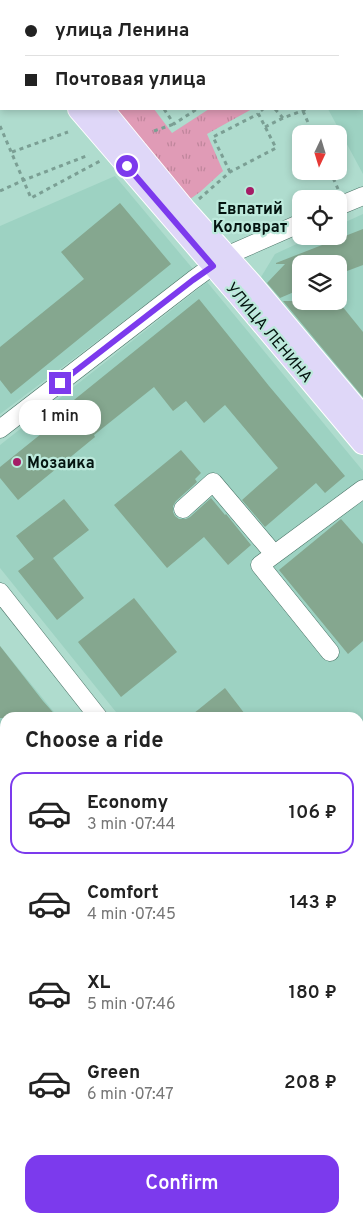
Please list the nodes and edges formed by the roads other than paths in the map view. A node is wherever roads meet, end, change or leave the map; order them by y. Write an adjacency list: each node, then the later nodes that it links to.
1 (80, 110): 6 (main road, УЛИЦА ЛЕНИНА)
2 (103, 110): 6 (main road, УЛИЦА ЛЕНИНА)
3 (363, 196): 4 (street)
4 (347, 203)
5 (292, 227): 6 (street)
6 (220, 261): 7 (main road, УЛИЦА ЛЕНИНА); 8 (street); 9 (main road, УЛИЦА ЛЕНИНА)
7 (363, 417)
8 (0, 428)
9 (363, 443)
10 (363, 488): 12 (street)
11 (183, 509): 12 (street)
12 (274, 554): 14 (street)
13 (0, 592): 15 (street)
14 (330, 652)
15 (94, 712)

